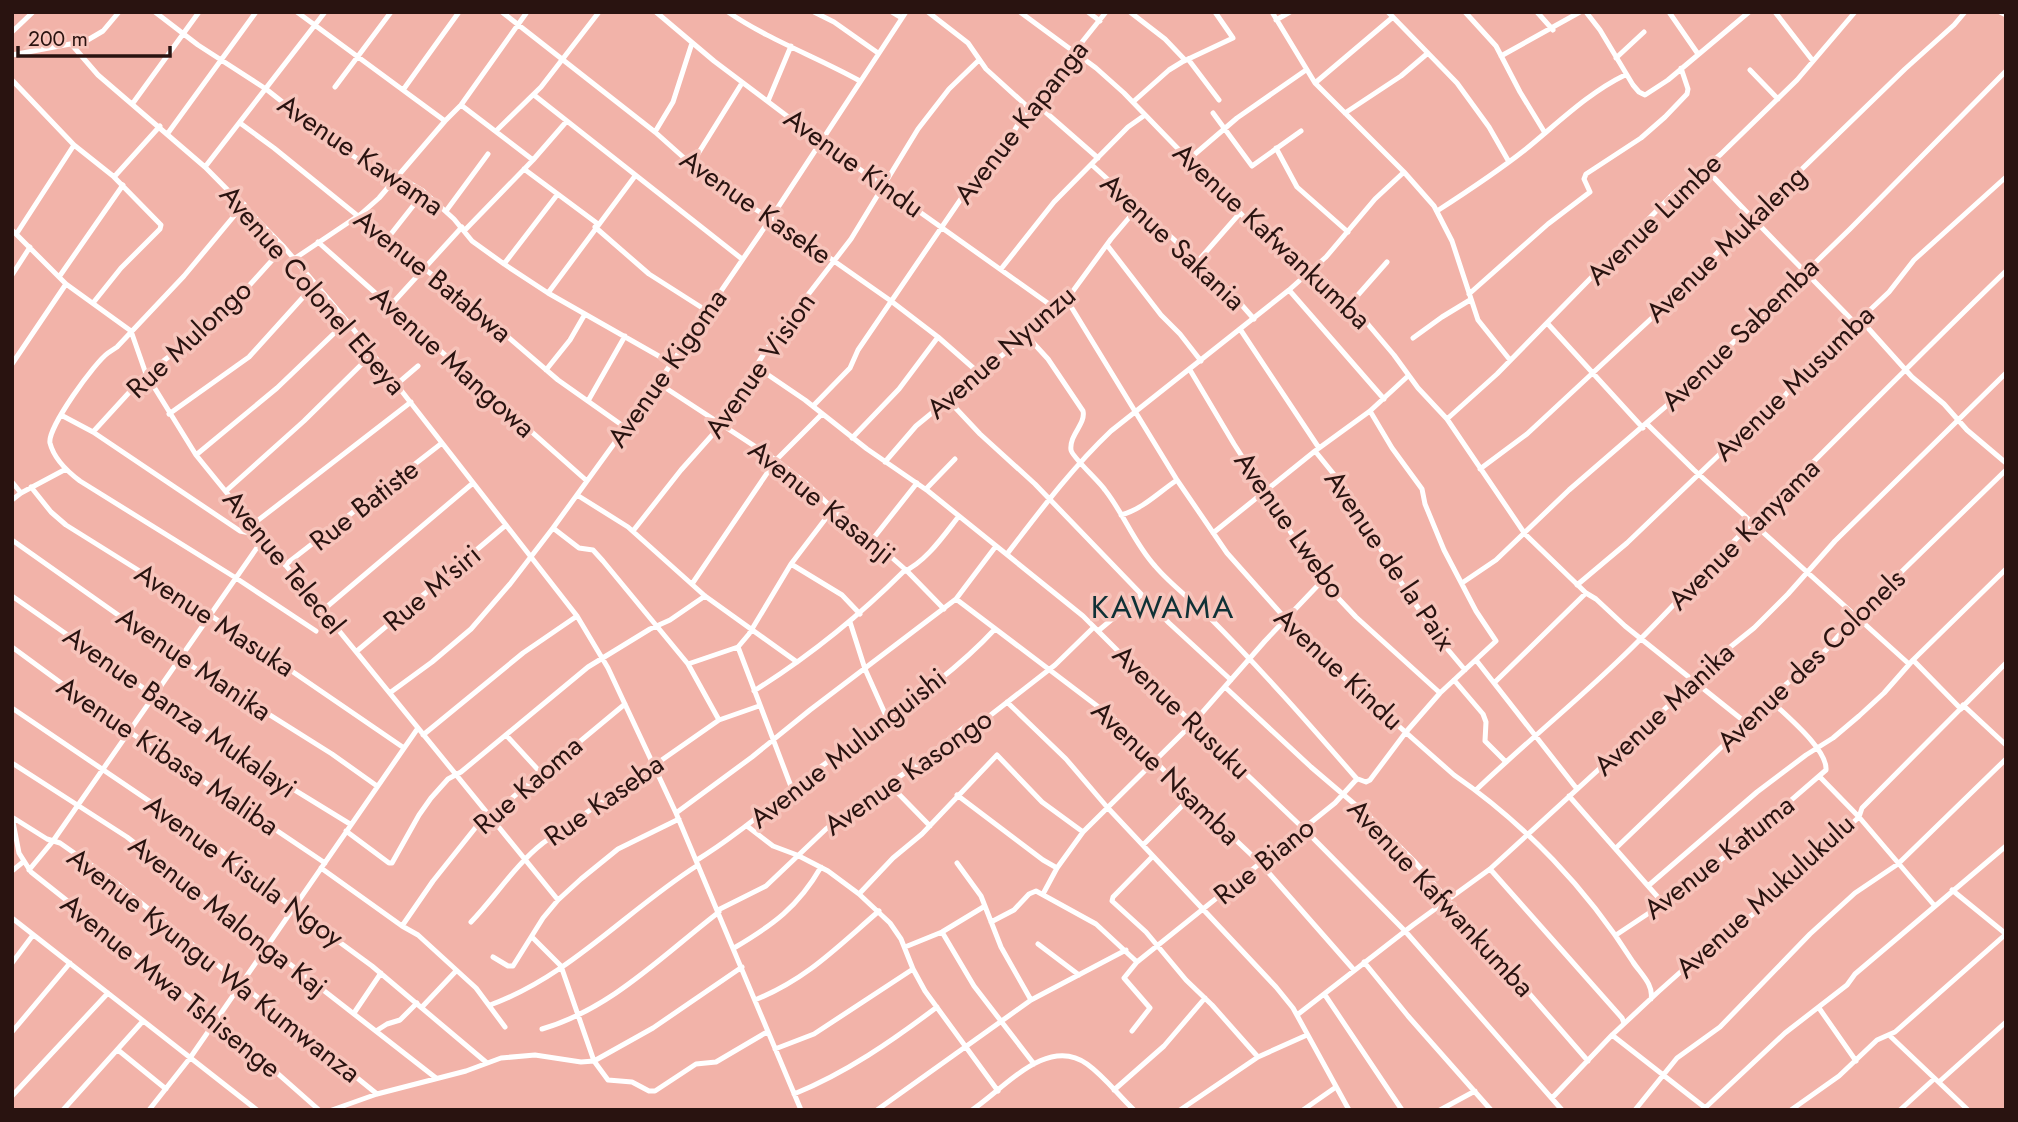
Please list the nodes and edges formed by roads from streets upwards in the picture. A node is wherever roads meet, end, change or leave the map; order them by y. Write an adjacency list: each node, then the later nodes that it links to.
1 (33, 12): 43 (street)
2 (119, 12): 47 (street)
3 (155, 12): 45 (street, Avenue Kawama)
4 (199, 12): 45 (street)
5 (256, 12): 57 (street)
6 (296, 12): 41 (street)
7 (325, 12): 41 (street)
8 (391, 12): 54 (street)
9 (459, 12): 73 (street)
10 (502, 12): 40 (street, Avenue Kaseke)
11 (527, 12): 40 (street)
12 (599, 12): 58 (street)
13 (656, 12): 46 (street, Avenue Kindu)
14 (728, 12): 48 (street)
15 (814, 12): 49 (street)
16 (892, 12): 35 (street)
17 (928, 12): 59 (street)
18 (1020, 12): 50 (street, Avenue Kafwankumba)
19 (1088, 12): 39 (street)
20 (1106, 12): 39 (street, Avenue Kapanga)
21 (1130, 12): 60 (street)
22 (1215, 12): 60 (street)
23 (1272, 12): 38 (street)
24 (1290, 12): 38 (street)
25 (1388, 12): 37 (street)
26 (1537, 12): 42 (street)
27 (1583, 12): 42 (street); 56 (street)
28 (1669, 12): 52 (street)
29 (1749, 12): 52 (street)
30 (1775, 12): 61 (street)
31 (1855, 12): 61 (street, Avenue Lumbe)
32 (1965, 12): 125 (street, Avenue Mukaleng)
33 (2000, 12): 36 (street)
34 (1468, 13): 55 (street)
35 (904, 15): 49 (street, Avenue Kigoma)
36 (2006, 15)
37 (1393, 18): 51 (street); 70 (street)
38 (1276, 20): 63 (street)
39 (1100, 21): 50 (street, Avenue Kapanga)
40 (518, 24): 58 (street, Avenue Kaseke); 81 (street)
41 (314, 25): 54 (street); 72 (street)
42 (1553, 30): 55 (street)
43 (12, 32)
44 (1644, 32): 56 (street)
45 (183, 34): 57 (street, Avenue Kawama); 80 (street)
46 (692, 43): 69 (street, Avenue Kindu); 93 (street)
47 (72, 45): 53 (street); 80 (street, Avenue Colonel Ebeya)
48 (791, 46): 68 (street); 77 (street)
49 (878, 53): 68 (street, Avenue Kigoma)
50 (1075, 53): 78 (street, Avenue Kapanga); 79 (street, Avenue Kafwankumba)
51 (1428, 53): 84 (street); 103 (street)
52 (1698, 54): 62 (street)
53 (12, 55)
54 (358, 57): 71 (street); 73 (street)
55 (1501, 57): 95 (street)
56 (1616, 58): 66 (street)
57 (221, 59): 72 (street, Avenue Kawama); 94 (street)
58 (563, 60): 74 (street); 93 (street, Avenue Kaseke)
59 (979, 60): 82 (street); 115 (street, Avenue Vision)
60 (1187, 60): 76 (street); 79 (street)
61 (1813, 61): 75 (street, Avenue Lumbe)
62 (1681, 68): 66 (street); 153 (street)
63 (1306, 70): 70 (street); 90 (street)
64 (1750, 70): 75 (street)
65 (2006, 71): 145 (street, Avenue Sabemba)
66 (1625, 75): 95 (street)
67 (12, 80): 97 (street)
68 (860, 81): 96 (street, Avenue Kigoma)
69 (742, 83): 77 (street, Avenue Kindu); 104 (street)
70 (1315, 83): 84 (street)
71 (335, 87)
72 (265, 89): 88 (street); 113 (street, Avenue Kawama)
73 (403, 90): 86 (street)
74 (534, 95): 87 (street); 91 (street)
75 (1778, 99): 107 (street, Avenue Lumbe)
76 (1219, 100)
77 (768, 101): 96 (street, Avenue Kindu)
78 (1034, 102): 82 (street, Avenue Kapanga); 100 (street, Avenue Sakania)
79 (1133, 102): 85 (street, Avenue Kafwankumba)
80 (133, 103): 89 (street, Avenue Colonel Ebeya)
81 (461, 105): 86 (street); 91 (street)
82 (1029, 108): 127 (street, Avenue Kapanga)
83 (1213, 113): 90 (street)
84 (1345, 113): 109 (street)
85 (1145, 115): 100 (street); 102 (street, Avenue Kafwankumba)
86 (445, 121): 113 (street)
87 (566, 122): 101 (street); 110 (street)
88 (240, 123): 106 (street); 123 (street, Avenue Batabwa)
89 (160, 126): 94 (street, Avenue Colonel Ebeya); 111 (street)
90 (1225, 128): 98 (street); 102 (street)
91 (496, 131): 101 (street)
92 (1301, 131): 98 (street)
93 (655, 132): 104 (street, Avenue Kaseke)
94 (167, 133): 106 (street, Avenue Colonel Ebeya)
95 (1545, 133): 103 (street)
96 (820, 141): 115 (street, Avenue Kindu); 124 (street, Avenue Kigoma)
97 (74, 145): 111 (street); 129 (street)
98 (1276, 148): 130 (street)
99 (488, 154): 120 (street)
100 (1098, 158): 105 (street)
101 (533, 160): 108 (street)
102 (1188, 160): 122 (street, Avenue Kafwankumba)
103 (1509, 162): 121 (street)
104 (691, 165): 124 (street, Avenue Kaseke)
105 (1092, 165): 119 (street, Avenue Sakania); 144 (street)
106 (205, 167): 118 (street, Avenue Colonel Ebeya)
107 (1705, 168): 125 (street); 165 (street, Avenue Lumbe)
108 (524, 169): 117 (street); 128 (street)
109 (1404, 172): 121 (street); 130 (street)
110 (635, 176): 126 (street); 137 (street)
111 (114, 177): 114 (street)
112 (2006, 177): 164 (street, Avenue Musumba)
113 (395, 178): 116 (street, Avenue Kawama); 123 (street)
114 (122, 185): 148 (street); 156 (street)
115 (884, 186): 127 (street, Avenue Kindu); 139 (street, Avenue Vision)
116 (424, 192): 120 (street, Avenue Kawama); 131 (street)
117 (557, 195): 126 (street); 141 (street)
118 (244, 204): 135 (street, Avenue Colonel Ebeya); 167 (street)
119 (1139, 206): 133 (street, Avenue Nyunzu); 138 (street, Avenue Sakania)
120 (446, 211): 128 (street, Avenue Kawama)
121 (1437, 211): 153 (street)
122 (1240, 213): 138 (street); 143 (street, Avenue Kafwankumba)
123 (359, 216): 131 (street, Avenue Batabwa); 132 (street)
124 (771, 218): 137 (street, Avenue Kigoma); 139 (street, Avenue Kaseke)
125 (1752, 218): 145 (street); 182 (street, Avenue Mukaleng)
126 (596, 225): 152 (street); 160 (street)
127 (943, 226): 144 (street, Avenue Kindu); 155 (street, Avenue Kapanga)
128 (463, 229): 141 (street, Avenue Kawama); 142 (street)
129 (15, 232): 134 (street)
130 (1348, 232): 143 (street)
131 (387, 239): 142 (street, Avenue Batabwa)
132 (318, 242): 136 (street); 158 (street, Avenue Mangowa)
133 (1107, 245): 154 (street, Avenue Nyunzu); 174 (street)
134 (30, 247): 147 (street); 148 (street)
135 (284, 247): 136 (street, Avenue Colonel Ebeya); 185 (street, Rue Mulongo)
136 (294, 259): 150 (street, Avenue Colonel Ebeya)
137 (742, 260): 160 (street, Avenue Kigoma)
138 (1198, 261): 162 (street, Avenue Sakania)
139 (833, 262): 155 (street, Avenue Kaseke); 178 (street, Avenue Vision)
140 (1387, 262): 157 (street)
141 (504, 264): 152 (street, Avenue Kawama)
142 (423, 268): 158 (street); 179 (street, Avenue Batabwa)
143 (1312, 268): 151 (street); 157 (street, Avenue Kafwankumba)
144 (1001, 269): 159 (street, Avenue Kindu)
145 (1805, 271): 164 (street); 202 (street, Avenue Sabemba)
146 (2006, 271): 181 (street, Avenue Kanyama)
147 (12, 275)
148 (59, 277): 149 (street)
149 (66, 284): 156 (street); 176 (street)
150 (315, 284): 163 (street, Avenue Colonel Ebeya); 196 (street)
151 (1289, 290): 162 (street); 189 (street)
152 (548, 293): 161 (street, Avenue Kawama)
153 (1469, 297): 171 (street); 173 (street)
154 (1068, 300): 159 (street, Avenue Nyunzu); 195 (street, Avenue Kindu)
155 (891, 301): 170 (street, Avenue Kaseke); 193 (street, Avenue Kapanga)
156 (93, 303): 167 (street)
157 (1350, 304): 186 (street, Avenue Kafwankumba)
158 (390, 306): 219 (street, Avenue Mangowa)
159 (1056, 309): 168 (street, Avenue Nyunzu)
160 (707, 311): 175 (street, Avenue Kigoma)
161 (584, 314): 169 (street, Avenue Kawama); 179 (street)
162 (1254, 319): 166 (street)
163 (347, 321): 172 (street, Avenue Colonel Ebeya); 208 (street)
164 (1858, 322): 181 (street); 217 (street, Avenue Musumba)
165 (1548, 324): 173 (street, Avenue Lumbe); 182 (street)
166 (1240, 329): 174 (street); 207 (street, Avenue de la Paix)
167 (131, 331): 185 (street, Avenue Telecel); 198 (street)
168 (1026, 335): 183 (street, Avenue Nyunzu); 211 (street)
169 (625, 336): 175 (street, Avenue Kawama); 190 (street)
170 (938, 337): 183 (street, Avenue Kaseke); 205 (street)
171 (1413, 338)
172 (373, 353): 188 (street, Avenue Colonel Ebeya); 225 (street)
173 (1510, 360): 199 (street, Avenue Lumbe)
174 (1201, 361): 180 (street)
175 (671, 363): 187 (street, Avenue Kigoma)
176 (12, 364)
177 (418, 366): 188 (street)
178 (755, 366): 193 (street, Avenue Rusuku); 201 (street, Avenue Vision)
179 (546, 370): 190 (street, Avenue Batabwa)
180 (1190, 370): 195 (street); 226 (street, Avenue Lwebo)
181 (1906, 371): 200 (street); 234 (street, Avenue Kanyama)
182 (1592, 372): 202 (street); 215 (street, Avenue Mukaleng)
183 (979, 373): 191 (street, Avenue Nyunzu)
184 (2006, 373): 200 (street, Avenue Manika)
185 (146, 374): 196 (street, Avenue Telecel); 204 (street, Rue Mulongo)
186 (1408, 376): 189 (street); 199 (street, Avenue Kafwankumba)
187 (658, 383): 201 (street, Avenue Kasanji); 203 (street, Avenue Kigoma)
188 (397, 384): 192 (street, Avenue Colonel Ebeya)
189 (1384, 399): 194 (street)
190 (588, 401): 203 (street, Avenue Batabwa)
191 (948, 401): 212 (street, Avenue Nyunzu); 229 (street)
192 (411, 402): 206 (street, Avenue Colonel Ebeya); 236 (street)
193 (813, 406): 197 (street, Avenue Rusuku)
194 (1370, 411): 207 (street); 254 (street)
195 (1135, 413): 211 (street); 218 (street, Avenue Kindu)
196 (169, 414): 208 (street, Avenue Telecel)
197 (822, 414): 205 (street, Avenue Rusuku); 210 (street)
198 (61, 415): 204 (street); 214 (street)
199 (1447, 419): 215 (street, Avenue Kafwankumba)
200 (1958, 420): 213 (street); 251 (street, Avenue Manika)
201 (720, 424): 210 (street, Avenue Kasanji); 238 (street, Avenue Vision)
202 (1645, 426): 217 (street); 240 (street, Avenue Sabemba)
203 (625, 428): 219 (street, Avenue Kigoma)
204 (93, 432): 241 (street)
205 (852, 438): 212 (street, Avenue Rusuku)
206 (442, 443): 221 (street, Avenue Colonel Ebeya); 248 (street, Rue Batiste)
207 (1317, 449): 226 (street); 289 (street, Avenue de la Paix)
208 (196, 455): 225 (street, Avenue Telecel)
209 (955, 459): 224 (street)
210 (776, 460): 231 (street, Avenue Kasanji); 255 (street)
211 (1080, 461): 229 (street); 232 (street)
212 (885, 462): 222 (street, Avenue Rusuku)
213 (2006, 463)
214 (66, 468): 223 (street); 252 (street)
215 (1480, 469): 240 (street, Avenue Kafwankumba)
216 (2006, 470): 267 (street, Avenue des Colonels)
217 (1699, 474): 234 (street); 256 (street, Avenue Musumba)
218 (1177, 480): 232 (street); 239 (street, Avenue Kindu)
219 (587, 481): 228 (street, Avenue Kigoma)
220 (12, 482): 227 (street)
221 (473, 483): 235 (street, Avenue Colonel Ebeya); 263 (street)
222 (917, 483): 224 (street, Avenue Rusuku); 243 (street)
223 (31, 487): 227 (street); 265 (street, Avenue Masuka)
224 (926, 489): 233 (street, Avenue Rusuku)
225 (226, 491): 236 (street, Avenue Telecel)
226 (1266, 491): 239 (street); 253 (street, Avenue Lwebo)
227 (21, 493): 230 (street)
228 (577, 495): 237 (street, Avenue Kigoma); 238 (street)
229 (1049, 499): 245 (street); 258 (street)
230 (12, 500)
231 (833, 509): 243 (street, Avenue Kasanji); 247 (street)
232 (1121, 515): 281 (street)
233 (960, 516): 244 (street, Avenue Rusuku); 250 (street)
234 (1752, 522): 251 (street); 275 (street, Avenue Kanyama)
235 (506, 524): 246 (street, Avenue Colonel Ebeya); 278 (street, Rue M'siri)
236 (252, 525): 241 (street, Avenue Telecel)
237 (553, 528): 246 (street, Avenue Kigoma); 270 (street)
238 (633, 531): 255 (street)
239 (1213, 533): 268 (street, Avenue Kindu)
240 (1525, 534): 254 (street, Avenue Sabemba); 256 (street, Avenue Kafwankumba)
241 (261, 537): 248 (street, Avenue Telecel); 252 (street)
242 (12, 540): 279 (street, Avenue Manika)
243 (872, 540): 250 (street, Avenue Kasanji)
244 (996, 546): 245 (street, Avenue Rusuku); 261 (street)
245 (1007, 554): 272 (street, Avenue Rusuku)
246 (531, 556): 266 (street, Avenue Colonel Ebeya); 296 (street, Avenue Kigoma)
247 (791, 564): 264 (street); 273 (street)
248 (285, 565): 263 (street, Avenue Telecel)
249 (2006, 569): 284 (street)
250 (907, 570): 262 (street, Avenue Kasanji); 264 (street)
251 (1807, 572): 267 (street); 292 (street, Avenue Manika)
252 (236, 578): 265 (street); 274 (street)
253 (1322, 581): 268 (street); 297 (street, Avenue Lwebo)
254 (1462, 583): 282 (street, Rue Biano)
255 (692, 584): 260 (street)
256 (1577, 585): 257 (street, Avenue Kafwankumba)
257 (1586, 593): 275 (street, Avenue Kafwankumba); 293 (street)
258 (1141, 595): 272 (street, Avenue Kasongo); 290 (street)
259 (12, 596): 298 (street, Avenue Banza Mukalayi)
260 (705, 596): 270 (street); 273 (street)
261 (956, 599): 262 (street); 271 (street, Avenue Nsamba)
262 (944, 609): 287 (street)
263 (323, 610): 278 (street, Avenue Telecel)
264 (860, 614): 269 (street)
265 (210, 615): 279 (street); 317 (street, Avenue Masuka)
266 (577, 616): 280 (street, Avenue Colonel Ebeya); 313 (street)
267 (1855, 617): 284 (street); 299 (street, Avenue des Colonels)
268 (1285, 620): 281 (street); 311 (street, Avenue Kindu)
269 (850, 622): 283 (street); 287 (street)
270 (657, 628): 280 (street); 286 (street)
271 (995, 629): 288 (street, Avenue Nsamba); 305 (street, Avenue Mulunguishi)
272 (1096, 629): 288 (street, Avenue Kasongo); 308 (street, Avenue Rusuku)
273 (751, 630): 277 (street); 283 (street)
274 (316, 631)
275 (1642, 637): 292 (street, Avenue Kafwankumba); 314 (street, Avenue Kanyama)
276 (12, 647): 310 (street, Avenue Kibasa Maliba)
277 (738, 648): 286 (street); 295 (street)
278 (357, 651): 296 (street, Avenue Telecel)
279 (180, 658): 298 (street); 330 (street, Avenue Manika)
280 (604, 659): 301 (street, Avenue Colonel Ebeya); 312 (street)
281 (1248, 659): 290 (street); 328 (street)
282 (1476, 660): 289 (street, Rue Biano); 293 (street, Avenue de la Paix)
283 (797, 662): 295 (street)
284 (1911, 662): 303 (street); 318 (street)
285 (2006, 663): 303 (street, Avenue Mukulukulu)
286 (688, 664): 306 (street)
287 (865, 669): 305 (street); 315 (street)
288 (1049, 669): 300 (street, Avenue Kasongo); 320 (street, Avenue Nsamba)
289 (1465, 670): 291 (street, Rue Biano)
290 (1231, 680): 294 (street)
291 (1454, 680): 297 (street, Rue Biano); 321 (street)
292 (1694, 681): 307 (street, Avenue Kafwankumba); 332 (street, Avenue Manika)
293 (1494, 683): 314 (street, Avenue de la Paix)
294 (1224, 687): 308 (street); 334 (street, Avenue Kafwankumba)
295 (754, 691): 302 (street)
296 (391, 692): 309 (street, Avenue Telecel)
297 (1440, 693): 311 (street, Rue Biano)
298 (154, 694): 310 (street); 344 (street, Avenue Banza Mukalayi)
299 (1769, 699): 307 (street, Avenue des Colonels); 318 (street)
300 (1007, 702): 329 (street, Avenue Kasongo); 339 (street)
301 (625, 704): 323 (street, Avenue Colonel Ebeya); 325 (street, Rue Kaoma)
302 (759, 706): 306 (street, Rue Kaseba); 315 (street)
303 (1962, 707): 316 (street); 343 (street, Avenue Mukulukulu)
304 (12, 708): 324 (street, Avenue Kisula Ngoy)
305 (887, 718): 331 (street, Avenue Mulunguishi)
306 (719, 720): 323 (street, Rue Kaseba)
307 (1745, 722): 354 (street, Avenue des Colonels)
308 (1193, 723): 320 (street); 347 (street, Avenue Rusuku)
309 (418, 728): 313 (street, Avenue Telecel); 317 (street)
310 (128, 731): 324 (street); 363 (street, Avenue Kibasa Maliba)
311 (1406, 732): 328 (street, Rue Biano); 333 (street, Avenue Kindu)
312 (506, 735): 325 (street); 326 (street)
313 (423, 736): 326 (street, Avenue Telecel)
314 (1535, 736): 321 (street, Avenue Kanyama); 332 (street, Avenue de la Paix)
315 (772, 740): 331 (street); 341 (street)
316 (2006, 745)
317 (404, 748): 330 (street)
318 (1817, 749): 327 (street); 369 (street)
319 (2006, 759): 362 (street, Avenue Mukulukulu)
320 (1156, 761): 337 (street, Avenue Nsamba); 339 (street)
321 (1505, 761): 333 (street, Avenue Kanyama)
322 (12, 763): 338 (street, Avenue Malonga Kaj)
323 (652, 765): 341 (street, Avenue Colonel Ebeya); 357 (street, Rue Kaseba)
324 (102, 769): 338 (street); 378 (street, Avenue Kisula Ngoy)
325 (541, 773): 340 (street, Rue Kaoma)
326 (456, 775): 340 (street, Avenue Telecel); 348 (street)
327 (1819, 776): 343 (street); 375 (street, Avenue Katuma)
328 (1357, 779): 334 (street, Rue Biano)
329 (889, 784): 346 (street); 355 (street, Avenue Kasongo)
330 (377, 786): 344 (street)
331 (792, 789): 345 (street, Avenue Mulunguishi)
332 (1577, 789): 336 (street, Avenue Manika)
333 (1476, 790): 350 (street, Avenue Kindu)
334 (1344, 794): 347 (street, Rue Biano); 374 (street, Avenue Kafwankumba)
335 (957, 795): 346 (street); 349 (street); 365 (street)
336 (1569, 796): 350 (street, Avenue Manika); 354 (street)
337 (1190, 798): 352 (street); 361 (street, Avenue Nsamba)
338 (77, 805): 351 (street); 393 (street, Avenue Malonga Kaj)
339 (1107, 807): 349 (street); 352 (street)
340 (488, 815): 357 (street, Avenue Telecel); 385 (street, Rue Kaoma)
341 (677, 816): 358 (street, Avenue Colonel Ebeya); 373 (street)
342 (12, 817): 351 (street, Avenue Kyungu Wa Kumwanza); 359 (street, Avenue Mwa Tshisenge)
343 (1859, 817): 362 (street); 414 (street, Avenue Mukulukulu)
344 (350, 824): 348 (street)
345 (747, 826): 355 (street); 358 (street, Avenue Mulunguishi)
346 (930, 826): 371 (street)
347 (1304, 829): 361 (street, Rue Biano); 386 (street, Avenue Rusuku)
348 (346, 831): 363 (street)
349 (1083, 832): 365 (street)
350 (1527, 834): 366 (street, Avenue Manika); 390 (street, Avenue Kindu)
351 (53, 841): 367 (street); 410 (street, Avenue Kyungu Wa Kumwanza)
352 (1143, 845): 356 (street)
353 (2006, 846): 370 (street)
354 (1616, 848): 369 (street)
355 (797, 855): 364 (street); 380 (street, Avenue Kasongo)
356 (1153, 856): 379 (street); 394 (street)
357 (523, 859): 373 (street, Avenue Telecel); 383 (street, Rue Kaseba)
358 (698, 862): 380 (street, Avenue Colonel Ebeya); 403 (street, Avenue Mulunguishi)
359 (23, 863): 367 (street, Avenue Mwa Tshisenge); 368 (street)
360 (957, 863): 377 (street)
361 (1260, 863): 379 (street, Rue Biano); 406 (street, Avenue Nsamba)
362 (1898, 864): 376 (street); 448 (street, Avenue Mukulukulu)
363 (323, 866): 378 (street); 385 (street, Avenue Kibasa Maliba)
364 (821, 867): 371 (street); 396 (street)
365 (1057, 868): 372 (street)
366 (1490, 869): 374 (street, Avenue Manika); 428 (street)
367 (29, 870): 424 (street, Avenue Mwa Tshisenge)
368 (12, 871)
369 (1648, 886): 375 (street)
370 (1952, 890): 376 (street); 388 (street)
371 (859, 894): 381 (street)
372 (1043, 894): 384 (street); 397 (street)
373 (558, 900): 391 (street)
374 (1447, 900): 386 (street, Avenue Manika); 444 (street, Avenue Kafwankumba)
375 (1662, 904): 390 (street, Avenue Katuma)
376 (1934, 905): 420 (street)
377 (985, 906): 384 (street); 387 (street)
378 (293, 908): 393 (street); 408 (street, Avenue Kisula Ngoy)
379 (1205, 910): 394 (street, Rue Biano); 423 (street)
380 (718, 911): 396 (street, Avenue Colonel Ebeya); 422 (street, Avenue Kasongo)
381 (879, 911): 395 (street); 415 (street)
382 (12, 918): 389 (street)
383 (471, 922)
384 (991, 922): 416 (street)
385 (402, 926): 407 (street)
386 (1405, 931): 401 (street, Avenue Manika); 459 (street, Avenue Rusuku)
387 (942, 932): 395 (street); 426 (street)
388 (2006, 934): 437 (street)
389 (33, 935): 399 (street); 402 (street)
390 (1616, 935): 414 (street, Avenue Kindu)
391 (532, 937): 398 (street); 403 (street)
392 (1038, 944): 409 (street)
393 (267, 945): 410 (street); 421 (street, Avenue Malonga Kaj)
394 (1158, 946): 400 (street, Rue Biano); 413 (street)
395 (905, 947): 405 (street)
396 (734, 948): 404 (street, Avenue Colonel Ebeya)
397 (1126, 950): 400 (street); 409 (street)
398 (493, 957)
399 (12, 962)
400 (1137, 962): 432 (street, Rue Biano)
401 (1364, 962): 406 (street, Avenue Manika); 455 (street)
402 (69, 963): 411 (street); 433 (street)
403 (561, 966): 418 (street, Avenue Mulunguishi); 422 (street)
404 (742, 967): 415 (street, Avenue Colonel Ebeya); 443 (street)
405 (913, 969): 419 (street); 440 (street)
406 (1354, 970): 412 (street, Avenue Manika)
407 (456, 971): 417 (street); 418 (street)
408 (381, 973): 417 (street, Avenue Kisula Ngoy); 421 (street)
409 (1079, 975): 416 (street)
410 (241, 982): 424 (street); 456 (street, Avenue Kyungu Wa Kumwanza)
411 (108, 993): 425 (street); 458 (street)
412 (1325, 995): 423 (street, Avenue Manika); 474 (street)
413 (1205, 998): 441 (street); 453 (street)
414 (1651, 999): 428 (street, Avenue Mukulukulu)
415 (755, 1000): 434 (street, Avenue Colonel Ebeya)
416 (1031, 1000): 426 (street)
417 (420, 1005): 431 (street); 446 (street, Avenue Kisula Ngoy)
418 (489, 1005): 429 (street)
419 (937, 1007): 438 (street); 457 (street)
420 (1819, 1008): 445 (street); 461 (street)
421 (354, 1013): 431 (street, Avenue Malonga Kaj)
422 (580, 1016): 430 (street, Avenue Kasongo); 443 (street)
423 (1297, 1016): 435 (street)
424 (216, 1019): 442 (street); 465 (street, Avenue Mwa Tshisenge)
425 (143, 1021): 439 (street); 442 (street)
426 (1000, 1022): 438 (street); 447 (street)
427 (2006, 1022): 450 (street)
428 (1624, 1023): 436 (street, Avenue Mukulukulu)
429 (505, 1027)
430 (542, 1029)
431 (376, 1031): 449 (street, Avenue Malonga Kaj)
432 (1132, 1031)
433 (12, 1032)
434 (767, 1032): 440 (street, Avenue Colonel Ebeya); 443 (street)
435 (1307, 1035): 441 (street); 451 (street)
436 (1612, 1035): 444 (street, Avenue Mukulukulu); 448 (street)
437 (1889, 1035): 445 (street); 450 (street)
438 (967, 1047): 454 (street); 468 (street)
439 (118, 1049): 452 (street); 462 (street)
440 (775, 1049): 457 (street, Avenue Colonel Ebeya)
441 (1258, 1057): 471 (street)
442 (190, 1058): 452 (street); 464 (street)
443 (594, 1061): 446 (street)
444 (1588, 1061): 459 (street, Avenue Mukulukulu)
445 (1856, 1061): 480 (street)
446 (487, 1063): 449 (street)
447 (1034, 1064): 453 (street); 454 (street)
448 (1662, 1074): 461 (street); 479 (street, Avenue Mukulukulu)
449 (436, 1078): 456 (street)
450 (1937, 1080): 481 (street); 482 (street)
451 (1336, 1087): 472 (street); 473 (street)
452 (166, 1089): 463 (street)
453 (1114, 1090): 470 (street)
454 (998, 1091): 469 (street)
455 (1475, 1091): 460 (street); 477 (street)
456 (377, 1094): 466 (street)
457 (793, 1094): 467 (street, Avenue Colonel Ebeya)
458 (12, 1096)
459 (1552, 1098): 478 (street, Avenue Rusuku)
460 (1453, 1103): 475 (street); 476 (street)
461 (1706, 1109)
462 (63, 1110)
463 (149, 1110)
464 (257, 1110)
465 (319, 1110)
466 (332, 1110)
467 (800, 1110)
468 (877, 1110)
469 (972, 1110)
470 (1133, 1110)
471 (1180, 1110)
472 (1303, 1110)
473 (1349, 1110)
474 (1402, 1110)
475 (1440, 1110)
476 (1457, 1110)
477 (1491, 1110)
478 (1562, 1110)
479 (1635, 1110)
480 (1791, 1110)
481 (1900, 1110)
482 (1968, 1110)

